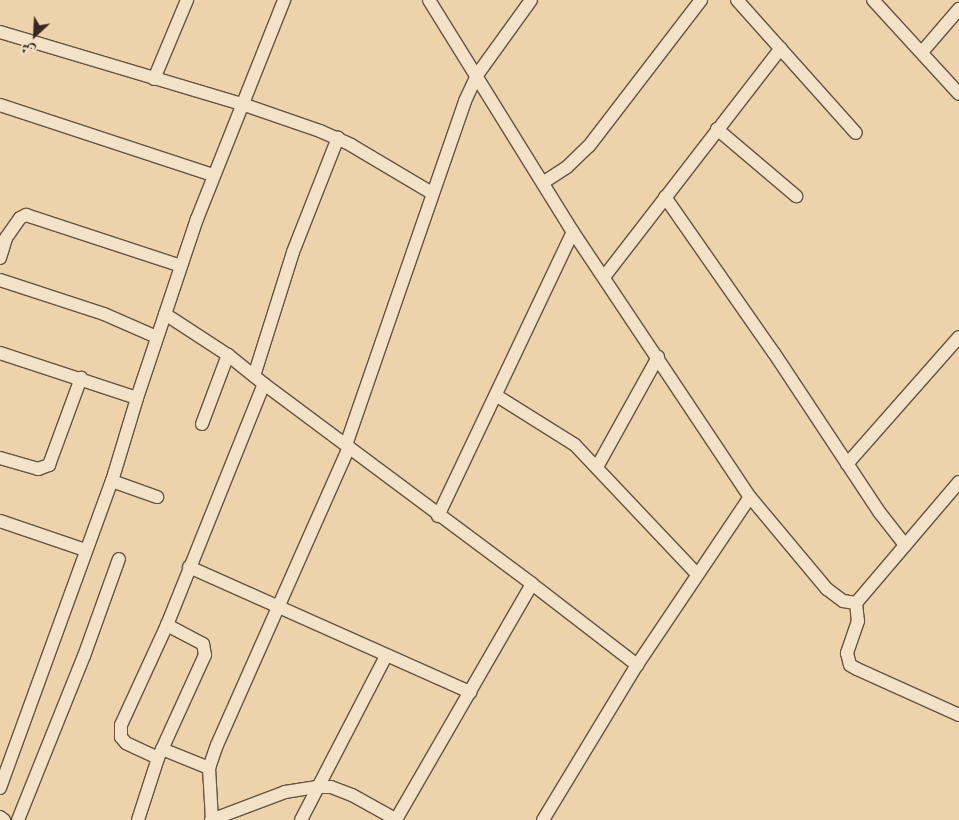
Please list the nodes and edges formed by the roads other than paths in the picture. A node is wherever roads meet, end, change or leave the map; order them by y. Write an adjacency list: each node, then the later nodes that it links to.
1 (187, 0): 13 (street)
2 (284, 0): 15 (street)
3 (429, 0): 12 (street)
4 (531, 0): 12 (street)
5 (701, 0): 21 (street)
6 (737, 0): 10 (street)
7 (873, 0): 11 (street)
8 (959, 9): 11 (street)
9 (0, 32): 13 (street)
10 (781, 48): 17 (street); 18 (street)
11 (922, 52): 14 (street)
12 (477, 75): 21 (street); 22 (street)
13 (154, 79): 15 (street)
14 (959, 94)
15 (242, 104): 19 (street); 20 (street)
16 (0, 105): 20 (street)
17 (718, 129): 23 (street); 24 (street)
18 (856, 133)
19 (338, 138): 22 (street); 37 (street)
20 (213, 175): 27 (street)
21 (544, 182): 25 (street)
22 (432, 193): 41 (street)
23 (796, 196)
24 (665, 197): 28 (street); 43 (street)
25 (573, 232): 28 (street); 38 (street)
26 (0, 258): 27 (street)
27 (181, 266): 30 (street)
28 (604, 277): 35 (street)
29 (0, 280): 31 (street)
30 (165, 314): 31 (street); 34 (street)
31 (158, 337): 39 (street)
32 (959, 337): 43 (street)
33 (0, 353): 36 (street)
34 (228, 355): 37 (street); 40 (street)
35 (658, 357): 44 (street); 48 (street)
36 (82, 378): 39 (street); 42 (street)
37 (259, 380): 41 (street); 54 (street)
38 (497, 396): 44 (street); 49 (street)
39 (137, 398): 45 (street)
40 (202, 424)
41 (348, 446): 49 (street); 58 (street)
42 (0, 458)
43 (847, 464): 51 (street)
44 (597, 468): 55 (street)
45 (112, 481): 47 (street); 52 (street)
46 (959, 482): 51 (street)
47 (156, 497)
48 (750, 497): 55 (street); 57 (street)
49 (438, 516): 56 (street)
50 (0, 521): 52 (street)
51 (905, 545): 57 (street)
52 (85, 550): 67 (street)
53 (119, 559): 70 (street)
54 (189, 567): 58 (street); 59 (street)
55 (697, 574): 61 (street)
56 (532, 584): 61 (street); 62 (street)
57 (856, 603): 63 (street)
58 (280, 608): 60 (street); 65 (street)
59 (167, 625): 64 (street); 64 (street)
60 (386, 656): 62 (street); 66 (street)
61 (637, 665): 75 (street)
62 (470, 692): 74 (street)
63 (959, 715)
64 (160, 753): 65 (street); 71 (street)
65 (209, 768): 72 (street)
66 (316, 787): 72 (street); 73 (street); 74 (street)
67 (0, 788)
68 (0, 817): 69 (street)
69 (4, 820)
70 (18, 820)
71 (138, 820)
72 (211, 820)
73 (301, 820)
74 (396, 820)
75 (543, 820)

